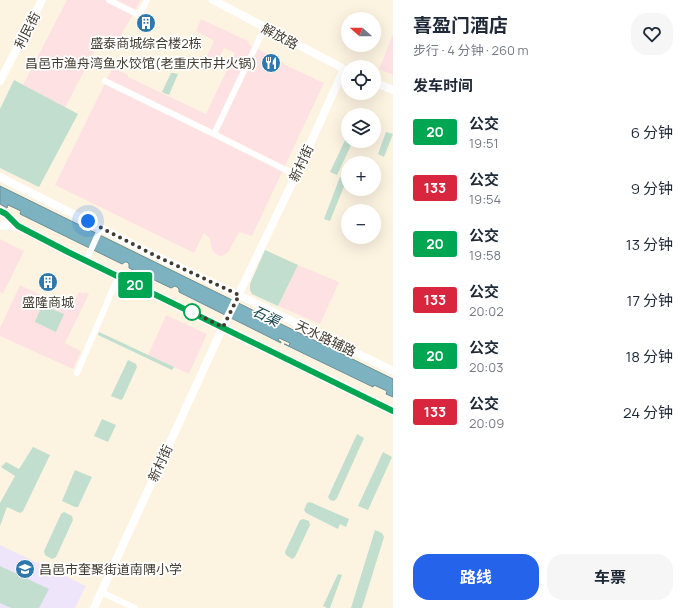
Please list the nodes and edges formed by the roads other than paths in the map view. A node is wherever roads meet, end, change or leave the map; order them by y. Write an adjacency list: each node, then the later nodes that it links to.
1 (42, 0): 6 (street, 利民街)
2 (109, 0): 3 (street)
3 (147, 0)
4 (213, 0): 5 (street, 解放路)
5 (265, 27): 7 (street, 解放路); 13 (street)
6 (3, 67): 9 (street, 利民街)
7 (341, 67)
8 (341, 80): 14 (street, 新村街)
9 (0, 81)
10 (105, 81): 13 (street)
11 (381, 85): 12 (street)
12 (393, 90)
13 (214, 134): 14 (street)
14 (296, 175): 22 (street, 新村街)
15 (0, 177): 22 (street, 天水路辅路)
16 (0, 211): 18 (main road)
17 (0, 225): 18 (main road)
18 (18, 226): 20 (street)
19 (100, 232): 20 (street)
20 (86, 261): 21 (street)
21 (118, 277): 23 (street); 25 (street)
22 (238, 298): 23 (street, 新村街); 24 (street, 天水路辅路)
23 (223, 327): 26 (street); 27 (street, 新村街)
24 (393, 371)
25 (77, 374)
26 (393, 411)
27 (101, 592): 28 (street, 新村街); 29 (street)
28 (94, 608)
29 (135, 608)

